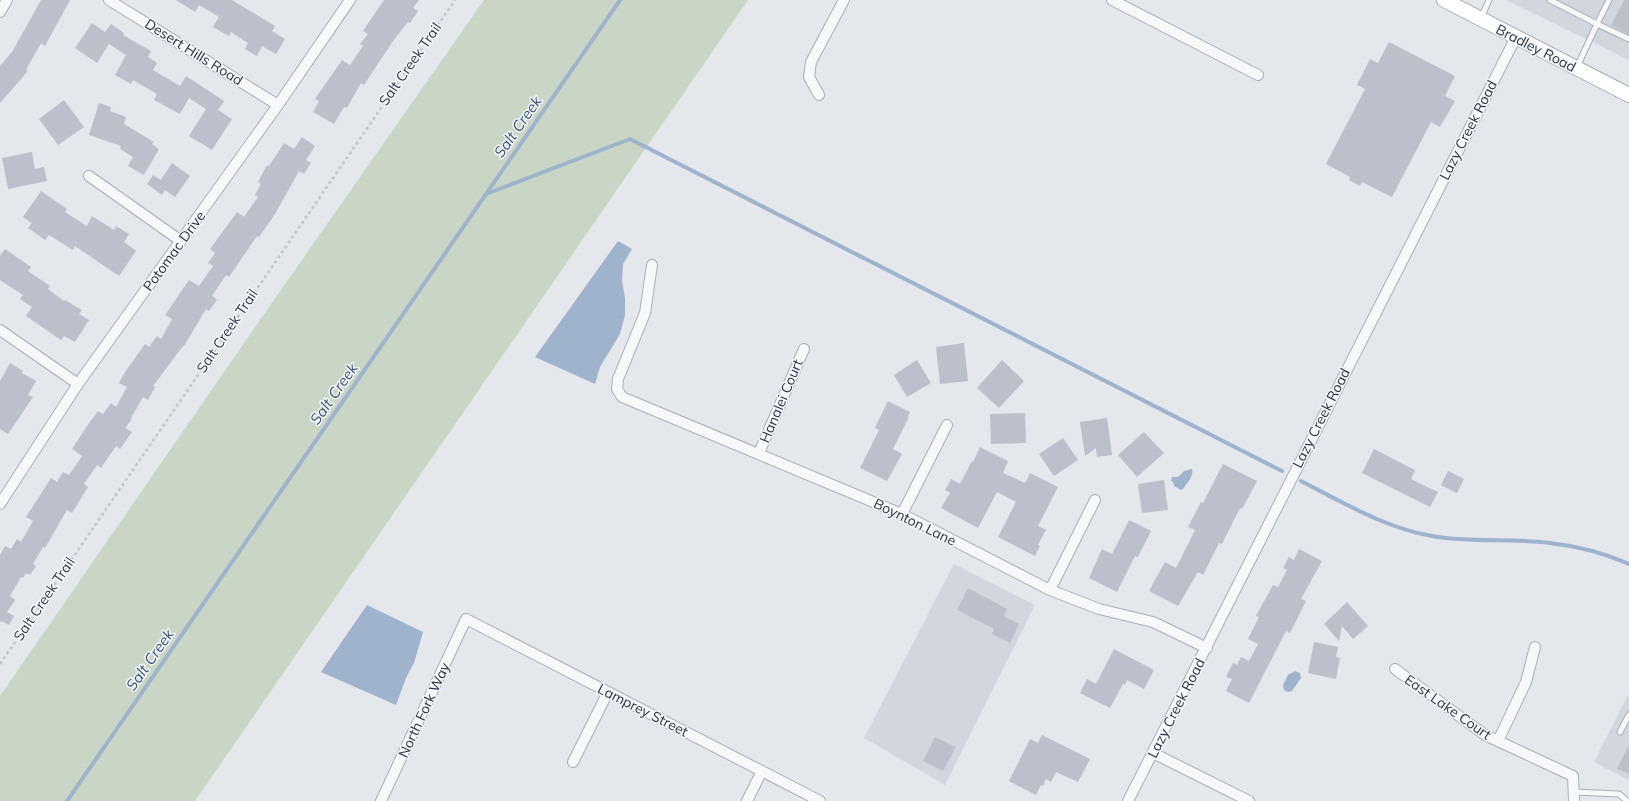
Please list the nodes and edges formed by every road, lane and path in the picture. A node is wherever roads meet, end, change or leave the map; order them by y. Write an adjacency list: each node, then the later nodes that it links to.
1 (7, 0): 11 (street)
2 (109, 0): 20 (street, Desert Hills Road)
3 (350, 0): 20 (street, Potomac Drive)
4 (455, 0): 36 (path, Salt Creek Trail)
5 (844, 0): 18 (street)
6 (1112, 0): 17 (street)
7 (1444, 0): 12 (street, Bradley Road)
8 (1489, 0): 12 (lane)
9 (1550, 0): 13 (lane)
10 (1609, 0): 13 (lane)
11 (0, 12)
12 (1480, 19): 14 (street, Bradley Road)
13 (1597, 24): 15 (lane); 16 (lane)
14 (1516, 37): 16 (street, Bradley Road); 35 (street, Lazy Creek Road)
15 (1629, 39)
16 (1576, 68): 19 (street, Bradley Road)
17 (1258, 74)
18 (818, 95)
19 (1629, 95)
20 (278, 105): 22 (street, Potomac Drive)
21 (89, 176): 22 (street)
22 (181, 241): 26 (street, Potomac Drive)
23 (652, 265): 28 (street, Boynton Lane)
24 (0, 330): 26 (street)
25 (804, 349): 28 (street, Hanalei Court)
26 (78, 384): 30 (street, Potomac Drive)
27 (947, 425): 31 (street)
28 (759, 453): 31 (street, Boynton Lane)
29 (1095, 500): 32 (street)
30 (0, 504)
31 (902, 514): 32 (street, Boynton Lane)
32 (1050, 590): 35 (street, Boynton Lane)
33 (466, 619): 38 (street, Lamprey Street); 46 (street, North Fork Way)
34 (1535, 647): 41 (street)
35 (1207, 648): 42 (street, Lazy Creek Road)
36 (0, 664)
37 (1395, 670): 41 (street, East Lake Court)
38 (608, 692): 43 (street); 44 (street, Lamprey Street)
39 (1629, 715): 40 (lane)
40 (1620, 732)
41 (1498, 741): 45 (street, East Lake Court)
42 (1153, 753): 49 (street, Lazy Creek Road); 50 (street)
43 (573, 762)
44 (762, 771): 47 (street); 48 (street, Lamprey Street)
45 (1574, 797): 51 (lane)
46 (381, 801)
47 (747, 801)
48 (820, 801)
49 (1128, 801)
50 (1249, 801)
51 (1627, 801)

